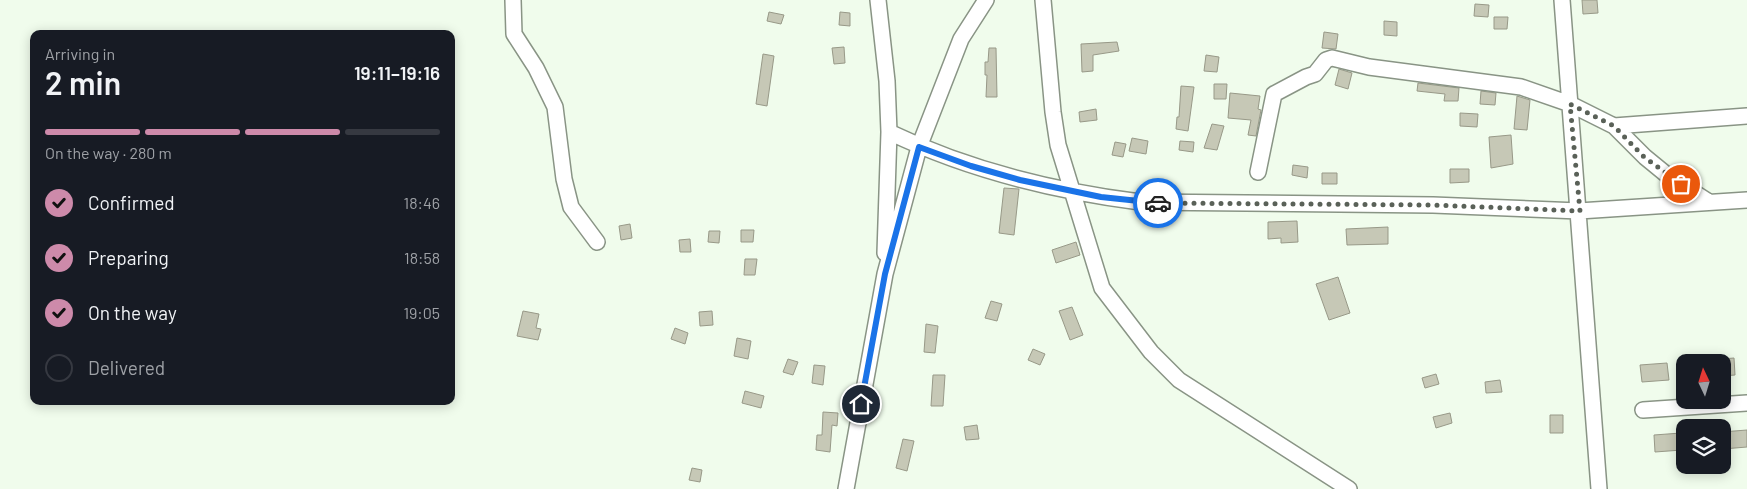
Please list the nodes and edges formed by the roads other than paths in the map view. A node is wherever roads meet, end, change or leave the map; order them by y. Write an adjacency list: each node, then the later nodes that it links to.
1 (514, 0): 16 (street)
2 (878, 0): 9 (street)
3 (986, 0): 10 (street)
4 (1043, 0): 12 (street)
5 (1562, 0): 6 (street)
6 (1570, 104): 8 (street); 11 (street); 15 (street)
7 (1747, 116): 8 (street)
8 (1614, 126): 14 (street)
9 (889, 132): 10 (street); 17 (street)
10 (919, 147): 12 (street); 17 (street)
11 (1258, 172)
12 (1073, 190): 15 (street); 21 (street)
13 (1747, 200): 14 (street)
14 (1709, 202): 15 (street)
15 (1580, 211): 22 (street)
16 (597, 242)
17 (885, 274): 20 (street)
18 (1747, 403): 19 (street)
19 (1643, 410)
20 (846, 489)
21 (1349, 489)
22 (1599, 489)

